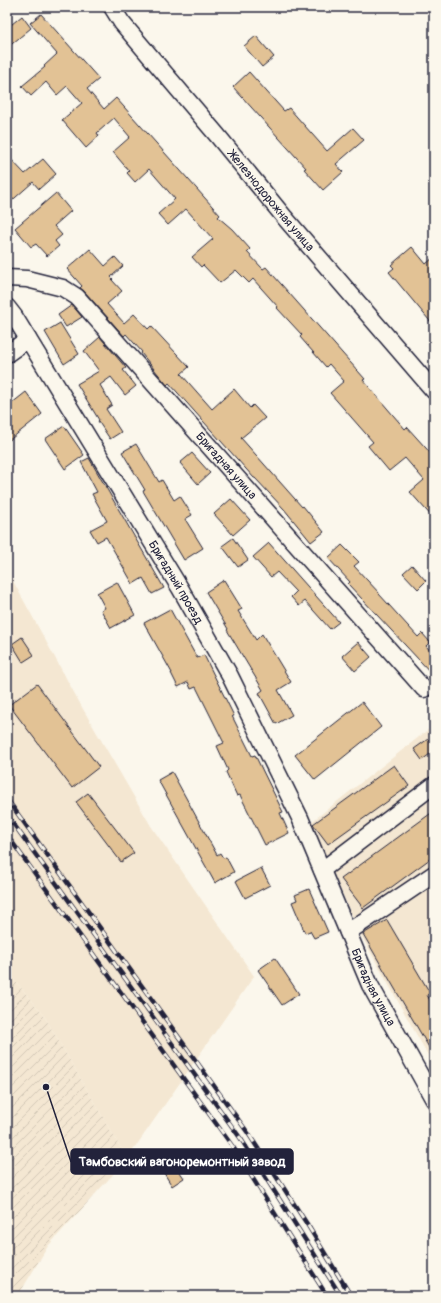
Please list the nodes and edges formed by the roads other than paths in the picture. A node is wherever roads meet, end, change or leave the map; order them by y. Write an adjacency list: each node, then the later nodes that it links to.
1 (112, 7): 6 (street, Железнодорожная улица)
2 (7, 278): 7 (street, Бригадная улица)
3 (7, 307): 4 (street, Бригадный проезд)
4 (28, 339): 5 (street); 9 (street, Бригадный проезд)
5 (7, 354)
6 (434, 391)
7 (424, 689)
8 (434, 785): 9 (street)
9 (322, 870): 11 (street, Бригадная улица)
10 (434, 874): 11 (street)
11 (348, 932): 12 (street, Бригадная улица)
12 (434, 1100)

